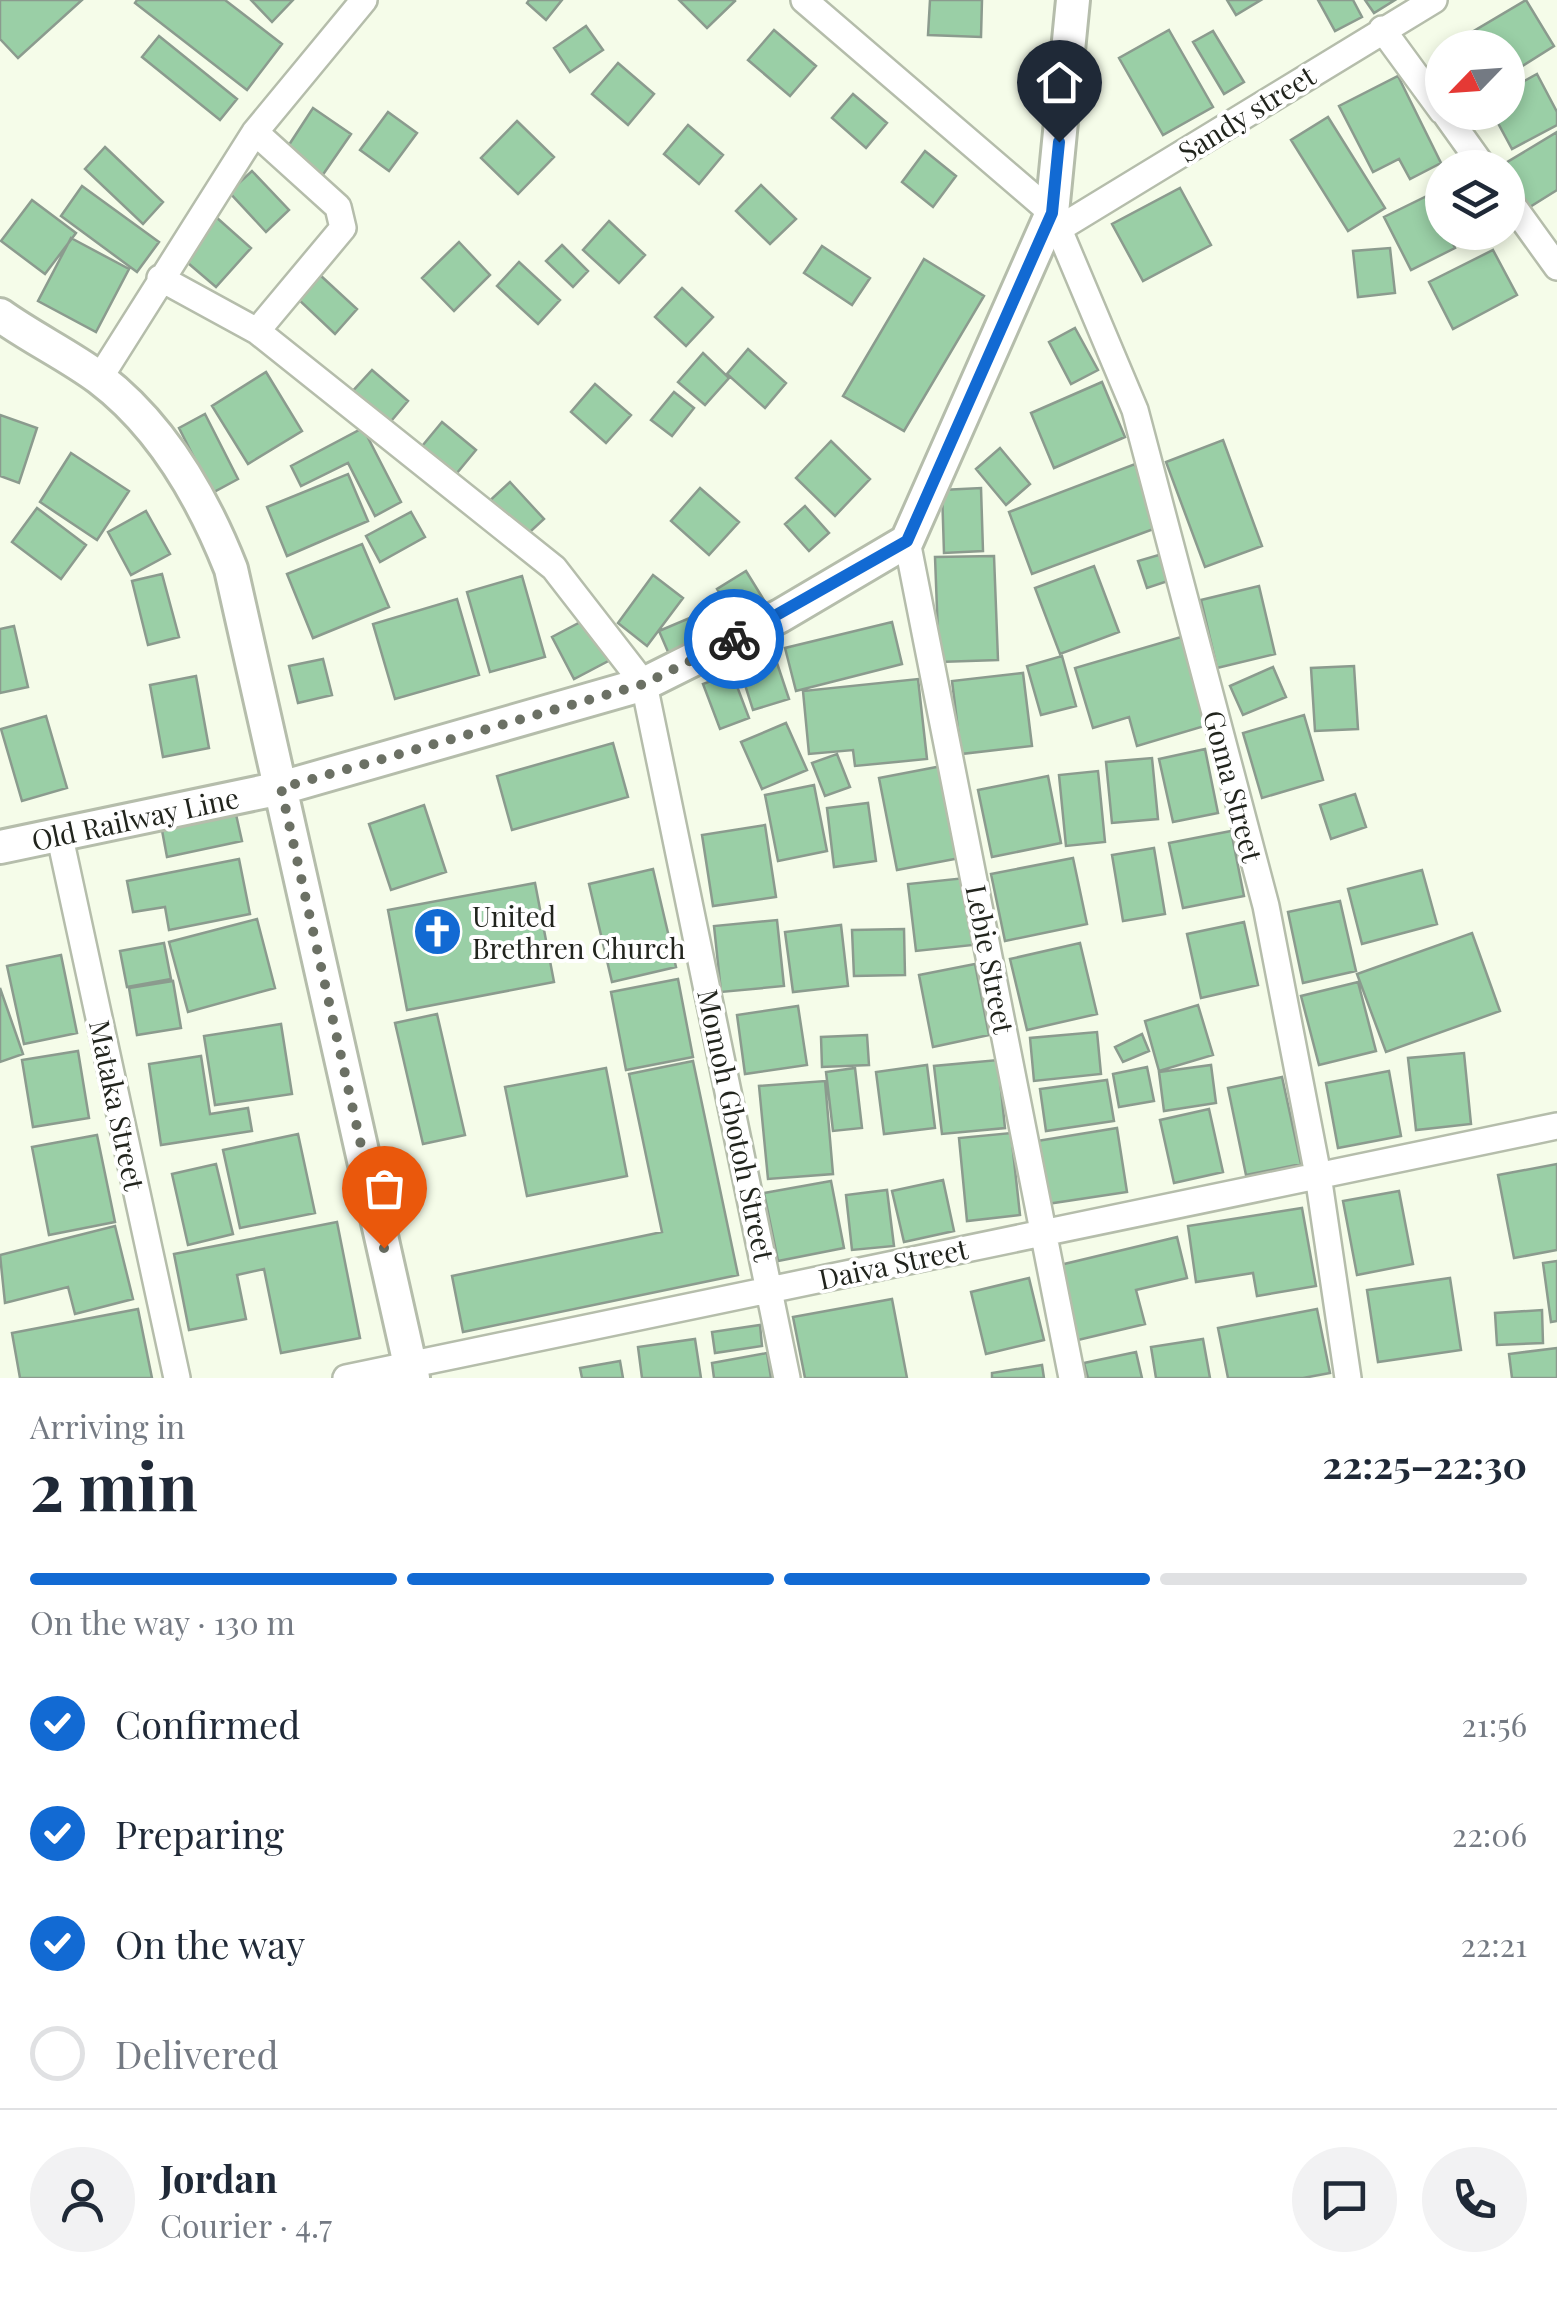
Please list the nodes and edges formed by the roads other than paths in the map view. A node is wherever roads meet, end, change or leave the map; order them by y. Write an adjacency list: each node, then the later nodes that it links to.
1 (364, 0): 7 (street)
2 (804, 0): 8 (street)
3 (1073, 0): 8 (street)
4 (1434, 0): 5 (street, Sandy street)
5 (1382, 29): 6 (street); 8 (street, Sandy street)
6 (1425, 88)
7 (255, 132): 11 (street); 13 (street)
8 (1056, 220): 17 (street); 23 (street, Goma Street)
9 (1525, 223): 10 (street)
10 (1557, 267)
11 (160, 278): 13 (street, Momoh Gbotoh Street); 16 (street)
12 (0, 316): 15 (street)
13 (257, 331): 18 (street, Momoh Gbotoh Street)
14 (0, 337): 15 (street)
15 (42, 346): 16 (street)
16 (99, 378): 19 (street)
17 (907, 541): 18 (street, Old Railway Line); 24 (street, Lebie Street)
18 (644, 684): 19 (street, Old Railway Line); 25 (street, Momoh Gbotoh Street)
19 (281, 788): 20 (street, Old Railway Line); 26 (street)
20 (59, 833): 21 (street, Old Railway Line); 27 (street, Mataka Street)
21 (0, 847)
22 (1557, 1126): 23 (street, Daiva Street)
23 (1318, 1174): 24 (street, Daiva Street); 31 (street, Goma Street)
24 (1045, 1231): 25 (street, Daiva Street); 30 (street, Lebie Street)
25 (772, 1288): 26 (street, Daiva Street); 29 (street, Momoh Gbotoh Street)
26 (411, 1371): 28 (street, Daiva Street)
27 (177, 1378)
28 (346, 1378)
29 (787, 1378)
30 (1072, 1378)
31 (1348, 1378)

